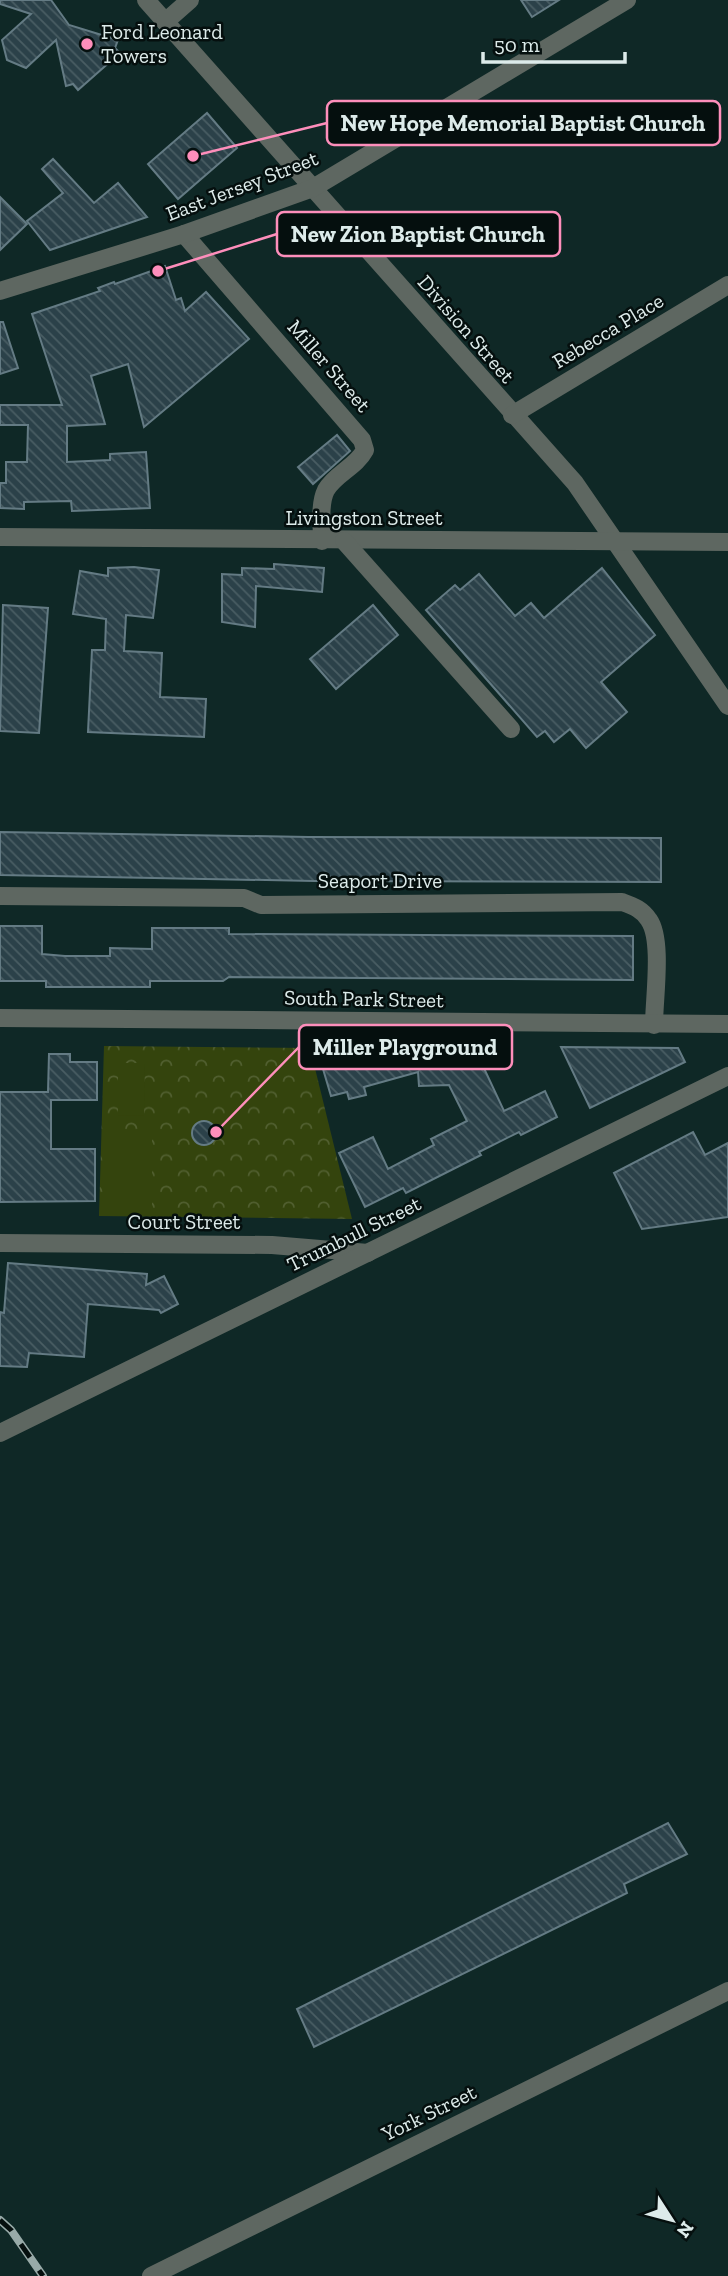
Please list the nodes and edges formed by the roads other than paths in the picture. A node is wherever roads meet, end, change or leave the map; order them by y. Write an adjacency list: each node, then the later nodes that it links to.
1 (146, 0): 4 (street, Division Street)
2 (190, 0): 4 (street)
3 (626, 0): 5 (street, East Jersey Street)
4 (165, 22): 5 (street, Division Street)
5 (313, 188): 6 (street, East Jersey Street); 9 (street, Division Street)
6 (184, 234): 8 (street, East Jersey Street); 11 (street, Miller Street)
7 (728, 285): 9 (street, Rebecca Place)
8 (0, 291)
9 (512, 415): 13 (street, Division Street)
10 (0, 537): 11 (street, Livingston Street)
11 (322, 541): 12 (street, Livingston Street)
12 (344, 541): 13 (street, Livingston Street); 16 (street)
13 (615, 542): 14 (street, Livingston Street); 15 (street, Division Street)
14 (728, 542)
15 (728, 706)
16 (511, 729)
17 (0, 896): 20 (street, Seaport Drive)
18 (0, 1018): 20 (street, South Park Street)
19 (728, 1024): 20 (street, South Park Street)
20 (654, 1025)
21 (728, 1076): 23 (street, Trumbull Street)
22 (0, 1243): 23 (street, Court Street)
23 (368, 1253): 24 (street, Trumbull Street)
24 (0, 1433)
25 (728, 1991): 26 (street, York Street)
26 (150, 2276)

